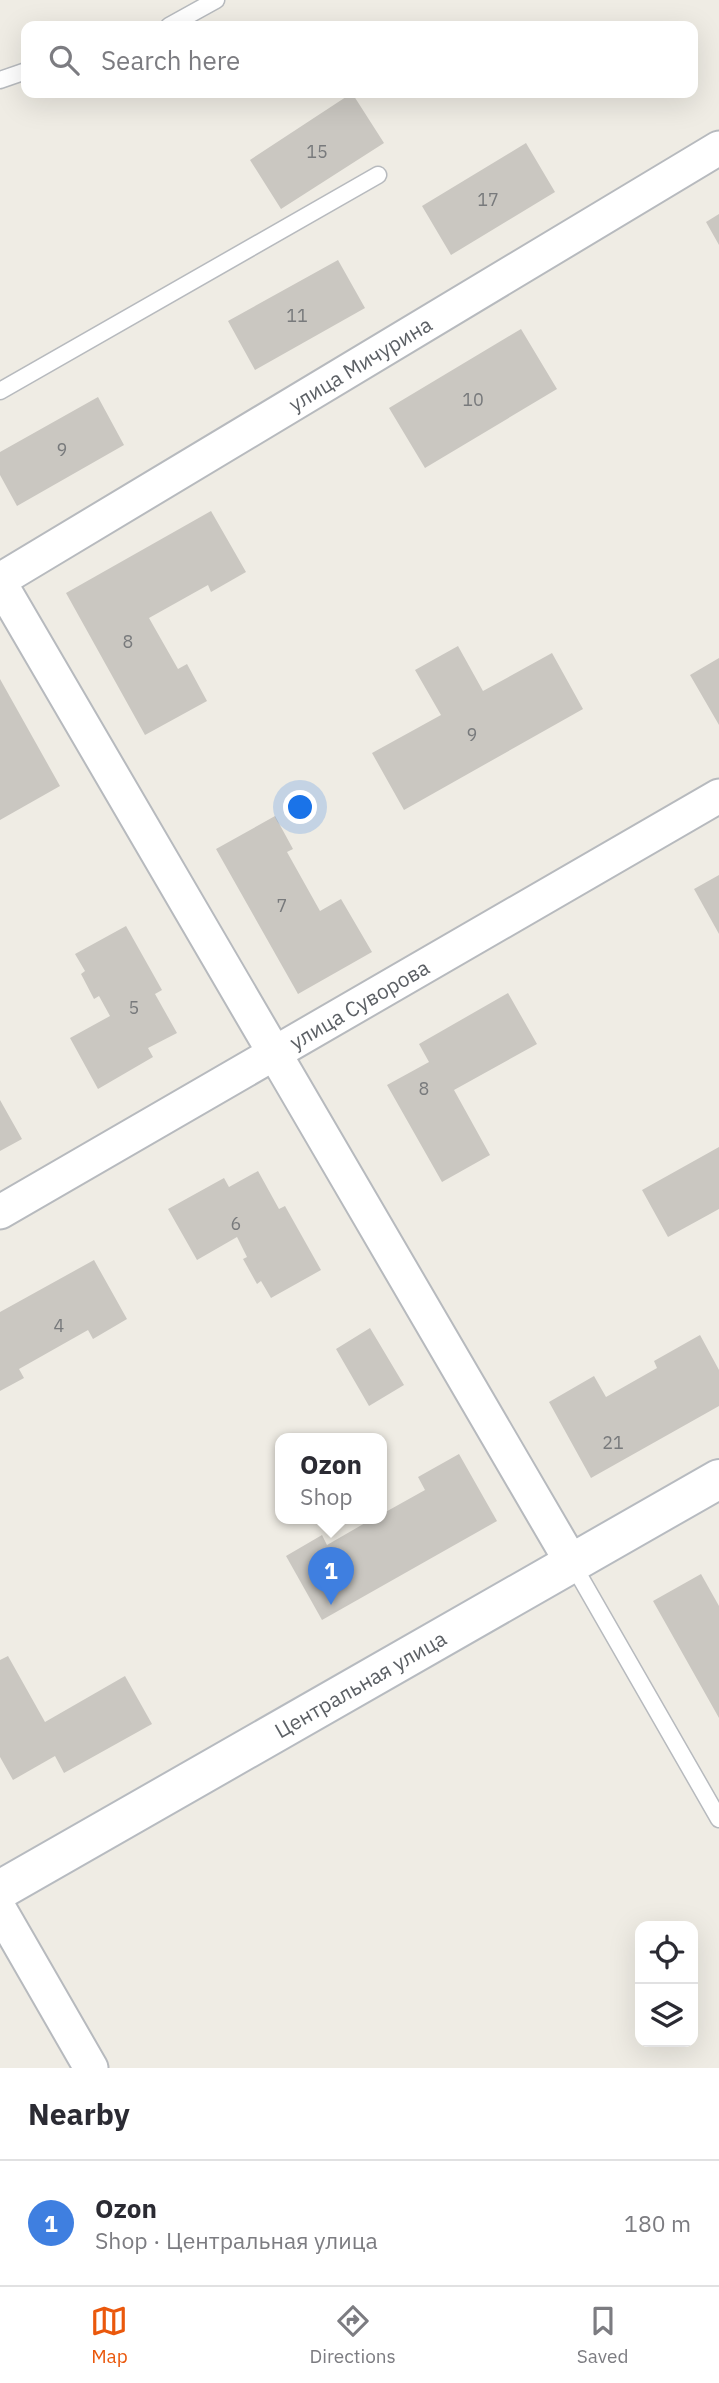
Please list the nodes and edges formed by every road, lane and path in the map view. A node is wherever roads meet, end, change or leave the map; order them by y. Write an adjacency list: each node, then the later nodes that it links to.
1 (216, 0): 2 (lane)
2 (178, 21)
3 (21, 73): 4 (lane)
4 (0, 80)
5 (719, 148): 8 (street, улица Мичурина)
6 (378, 175): 7 (lane)
7 (0, 391)
8 (0, 581): 10 (street)
9 (719, 796): 10 (street, улица Суворова)
10 (275, 1053): 11 (street, улица Суворова); 13 (street)
11 (0, 1212)
12 (719, 1479): 13 (main road, Центральная улица)
13 (572, 1563): 14 (lane); 15 (main road, Центральная улица)
14 (719, 1819)
15 (0, 1890)
16 (0, 1910): 17 (street)
17 (91, 2068)

